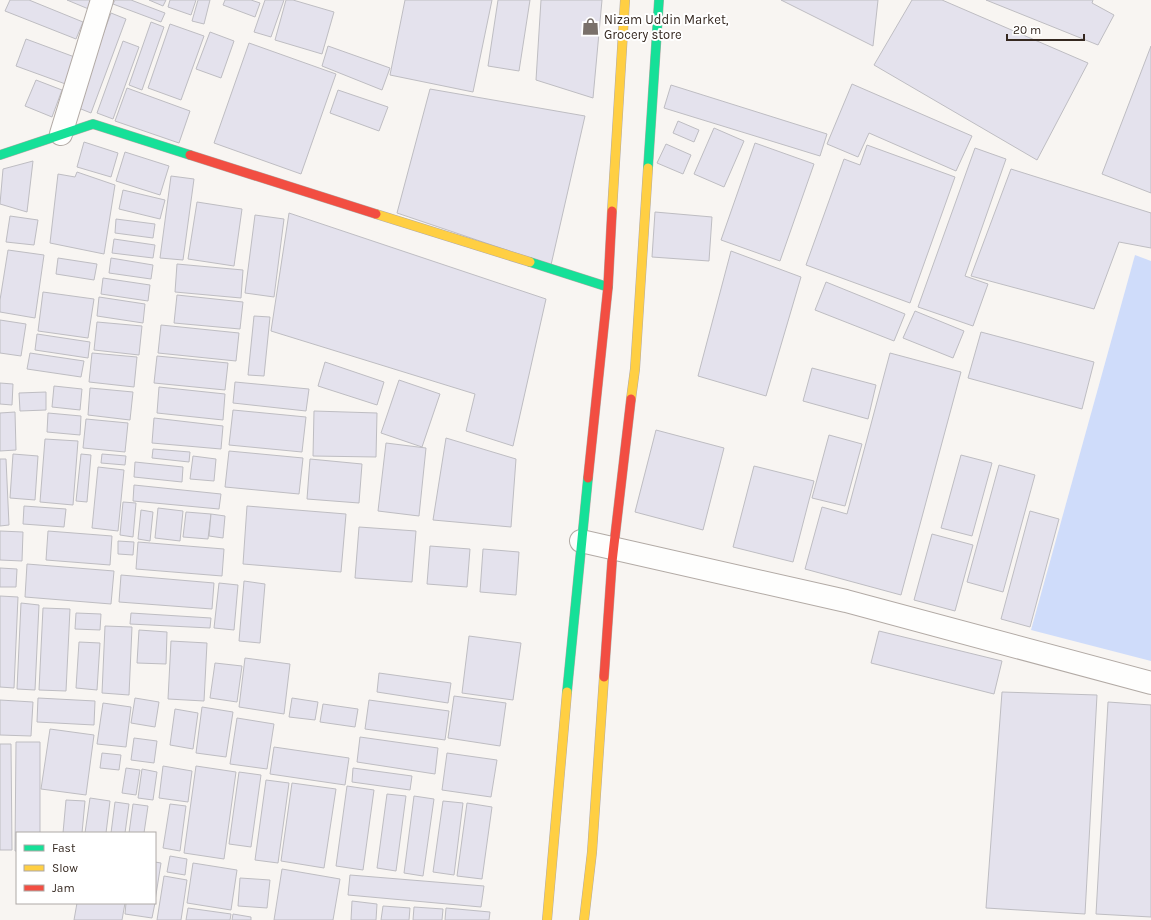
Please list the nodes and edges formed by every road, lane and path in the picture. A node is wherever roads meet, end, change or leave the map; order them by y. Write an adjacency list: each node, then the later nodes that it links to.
1 (102, 0): 4 (street)
2 (625, 0): 6 (main road)
3 (659, 0): 8 (main road)
4 (61, 134): 5 (main road); 6 (main road)
5 (0, 155)
6 (608, 287): 7 (main road)
7 (581, 541): 8 (street); 10 (main road)
8 (613, 549): 9 (street); 11 (main road)
9 (1151, 683)
10 (547, 920)
11 (584, 920)

